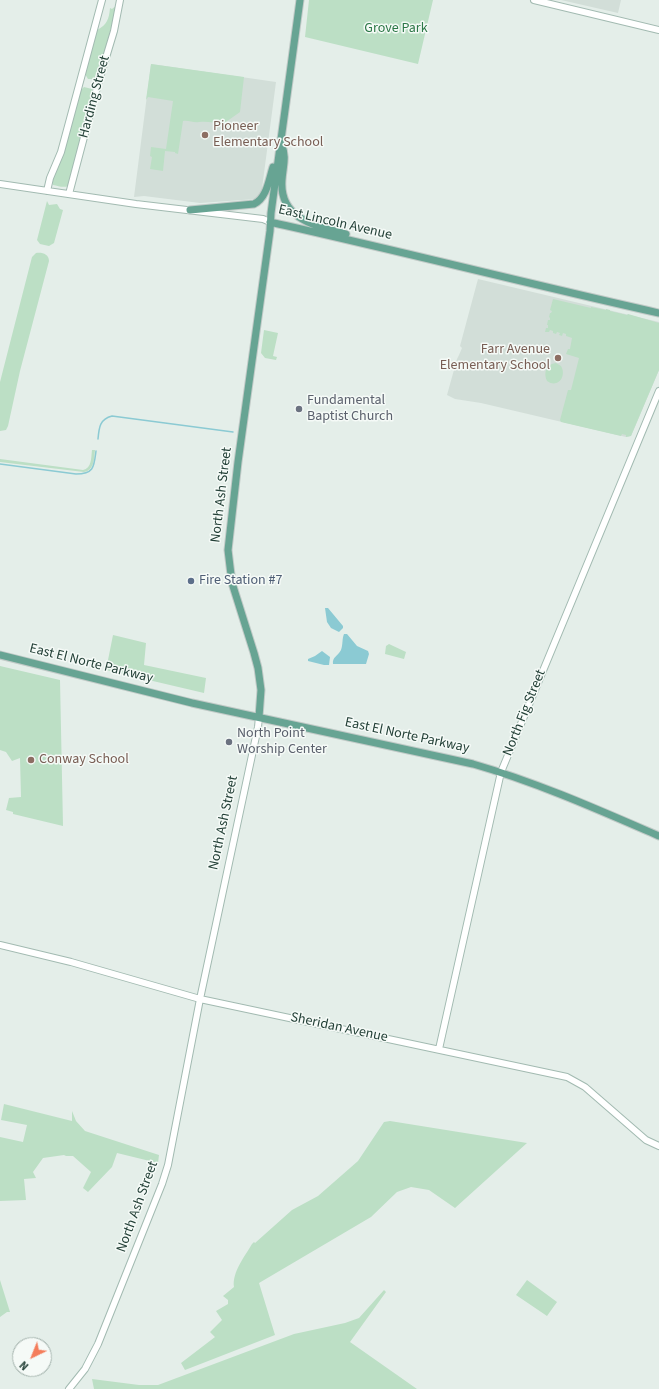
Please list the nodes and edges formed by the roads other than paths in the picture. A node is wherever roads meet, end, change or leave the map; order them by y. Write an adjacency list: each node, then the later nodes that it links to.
1 (102, 0): 9 (street, Harding Street)
2 (120, 0): 10 (street, Harding Street)
3 (300, 0): 6 (main road, North Ash Street)
4 (534, 0): 5 (street)
5 (659, 30)
6 (280, 141): 7 (main road, North Ash Street); 13 (main road)
7 (279, 152): 11 (main road); 12 (main road, North Ash Street)
8 (0, 184): 9 (street, East Lincoln Avenue)
9 (47, 191): 10 (street, East Lincoln Avenue)
10 (69, 194): 11 (street, East Lincoln Avenue)
11 (190, 210): 12 (street, East Lincoln Avenue)
12 (270, 222): 13 (main road, East Lincoln Avenue); 17 (main road, North Ash Street)
13 (398, 251): 14 (main road, East Lincoln Avenue)
14 (659, 313)
15 (659, 392): 18 (street, North Fig Street)
16 (0, 655): 17 (main road, East El Norte Parkway)
17 (259, 717): 18 (main road, East El Norte Parkway); 21 (street, North Ash Street)
18 (501, 772): 19 (main road, East El Norte Parkway); 22 (street, North Fig Street)
19 (659, 836)
20 (0, 945): 21 (street, Sheridan Avenue)
21 (200, 999): 22 (street, Sheridan Avenue); 24 (street, North Ash Street)
22 (439, 1049): 23 (street, Sheridan Avenue)
23 (659, 1146)
24 (69, 1389)

